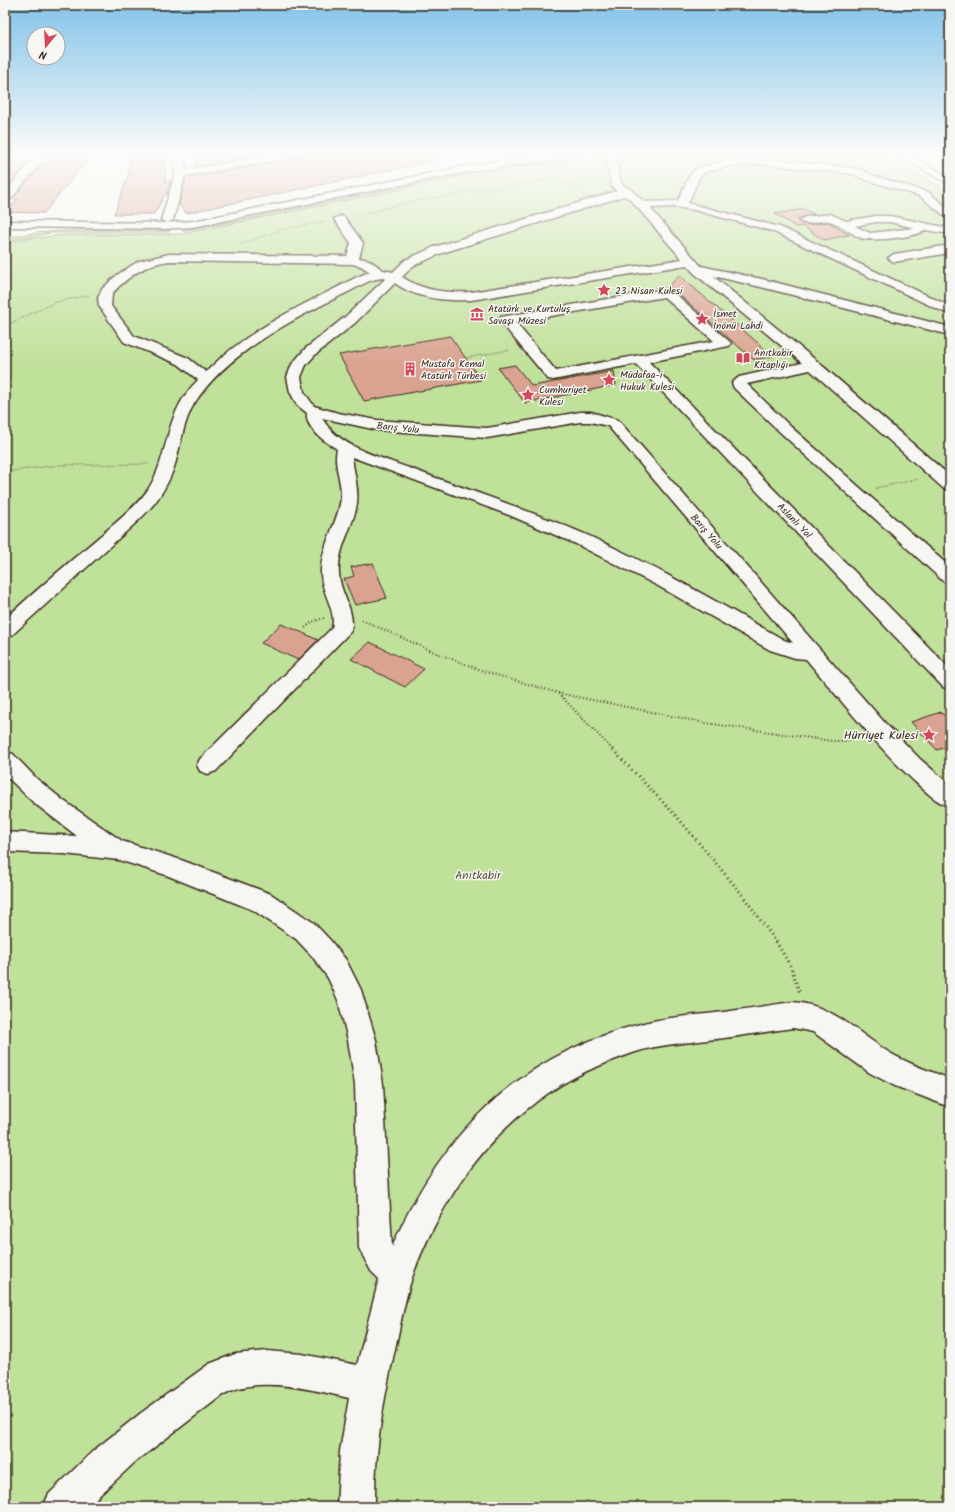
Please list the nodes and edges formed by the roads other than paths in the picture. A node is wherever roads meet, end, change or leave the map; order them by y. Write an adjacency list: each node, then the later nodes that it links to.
1 (50, 225): 2 (street)
2 (86, 225): 3 (street); 12 (street)
3 (185, 225)
4 (344, 225): 16 (street)
5 (522, 225): 18 (street)
6 (658, 225): 17 (street)
7 (762, 225): 19 (street)
8 (844, 225): 10 (street)
9 (915, 225): 10 (street)
10 (924, 226): 11 (street)
11 (947, 228): 13 (street)
12 (5, 235)
13 (950, 242)
14 (950, 249): 15 (street)
15 (894, 258)
16 (352, 260): 18 (street); 23 (street)
17 (694, 265): 18 (street); 20 (street); 22 (street)
18 (388, 275): 23 (street); 24 (street)
19 (950, 311)
20 (950, 331)
21 (639, 359): 21 (street); 30 (street, Aslanlı Yol)
22 (813, 365): 26 (street); 27 (street)
23 (206, 379): 28 (street)
24 (315, 411): 25 (street); 29 (street, Barış Yolu)
25 (345, 447): 29 (street); 32 (street)
26 (950, 485)
27 (950, 577)
28 (5, 630)
29 (812, 652): 33 (street, Barış Yolu)
30 (950, 682)
31 (5, 760): 35 (street)
32 (208, 765)
33 (950, 798)
34 (5, 842): 35 (street)
35 (119, 850): 37 (street)
36 (950, 1093): 37 (street)
37 (397, 1274): 38 (street)
38 (369, 1385): 39 (street); 40 (street)
39 (62, 1507)
40 (356, 1507)

